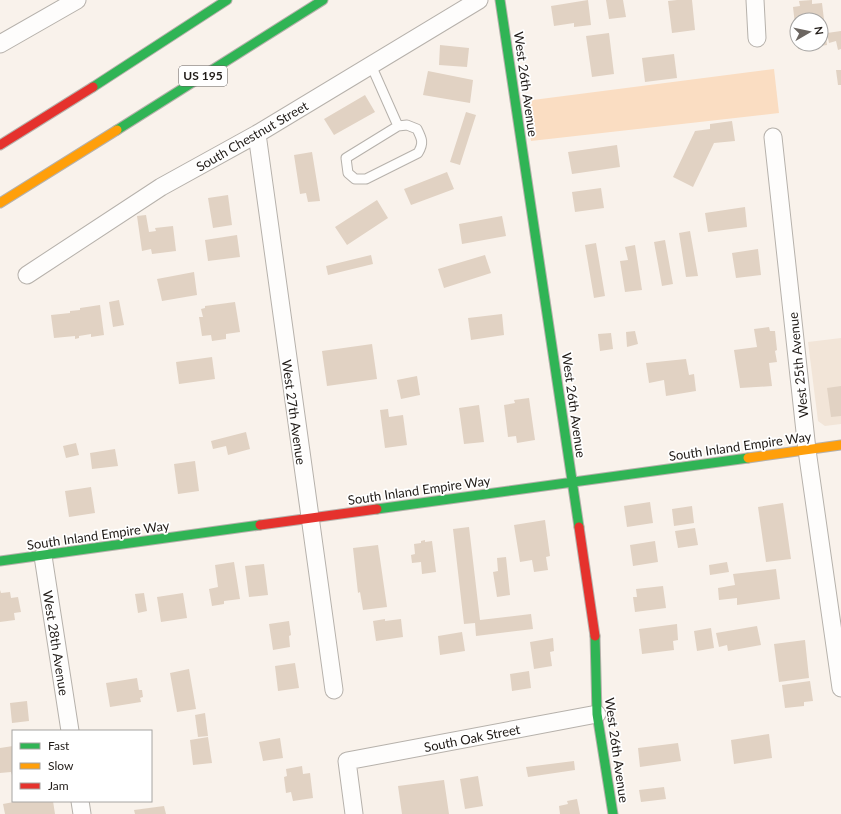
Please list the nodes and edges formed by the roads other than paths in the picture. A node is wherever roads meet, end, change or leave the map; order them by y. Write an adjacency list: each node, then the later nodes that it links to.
1 (77, 0): 8 (street)
2 (228, 0): 13 (main road)
3 (323, 0): 14 (main road, US 195)
4 (479, 0): 9 (street, South Chestnut Street)
5 (500, 0): 18 (main road, West 26th Avenue)
6 (756, 0): 7 (street)
7 (757, 38)
8 (0, 44)
9 (371, 65): 10 (lane); 11 (street, South Chestnut Street)
10 (398, 126): 10 (lane)
11 (256, 134): 15 (street, South Chestnut Street); 19 (street, West 27th Avenue)
12 (773, 137): 17 (street, West 25th Avenue)
13 (0, 145)
14 (0, 204)
15 (27, 275)
16 (841, 445): 17 (main road, South Inland Empire Way)
17 (807, 450): 18 (main road, South Inland Empire Way); 22 (street, West 25th Avenue)
18 (572, 482): 19 (main road, South Inland Empire Way); 24 (main road, West 26th Avenue)
19 (309, 519): 20 (main road, South Inland Empire Way); 23 (street, West 27th Avenue)
20 (43, 556): 21 (main road, South Inland Empire Way); 25 (street, West 28th Avenue)
21 (0, 561)
22 (841, 688)
23 (334, 690)
24 (597, 714): 28 (street, South Oak Street); 29 (main road, West 26th Avenue)
25 (70, 730)
26 (80, 802): 27 (street)
27 (82, 814)
28 (354, 814)
29 (613, 814)

